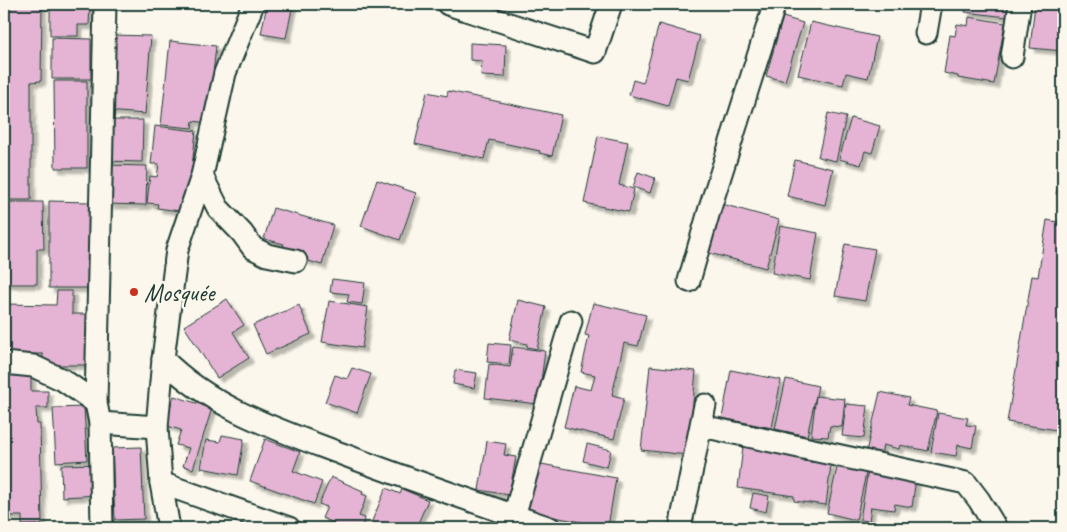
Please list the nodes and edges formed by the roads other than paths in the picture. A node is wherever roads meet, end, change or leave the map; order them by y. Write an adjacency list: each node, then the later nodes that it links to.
1 (106, 4): 17 (street)
2 (253, 4): 10 (street)
3 (448, 4): 4 (street)
4 (611, 4)
5 (773, 4): 12 (street)
6 (931, 4): 8 (street)
7 (1020, 4): 9 (street)
8 (926, 34)
9 (1012, 57)
10 (202, 176): 11 (street); 14 (street)
11 (296, 261)
12 (689, 281)
13 (571, 322): 21 (street)
14 (163, 359): 19 (street); 21 (street)
15 (4, 363): 17 (street)
16 (705, 405): 18 (street)
17 (98, 413): 19 (street); 22 (street)
18 (702, 426): 26 (street); 27 (street)
19 (157, 427): 20 (street)
20 (161, 483): 23 (street); 24 (street)
21 (514, 516): 25 (street)
22 (102, 528)
23 (169, 528)
24 (289, 528)
25 (550, 528)
26 (680, 528)
27 (996, 528)

